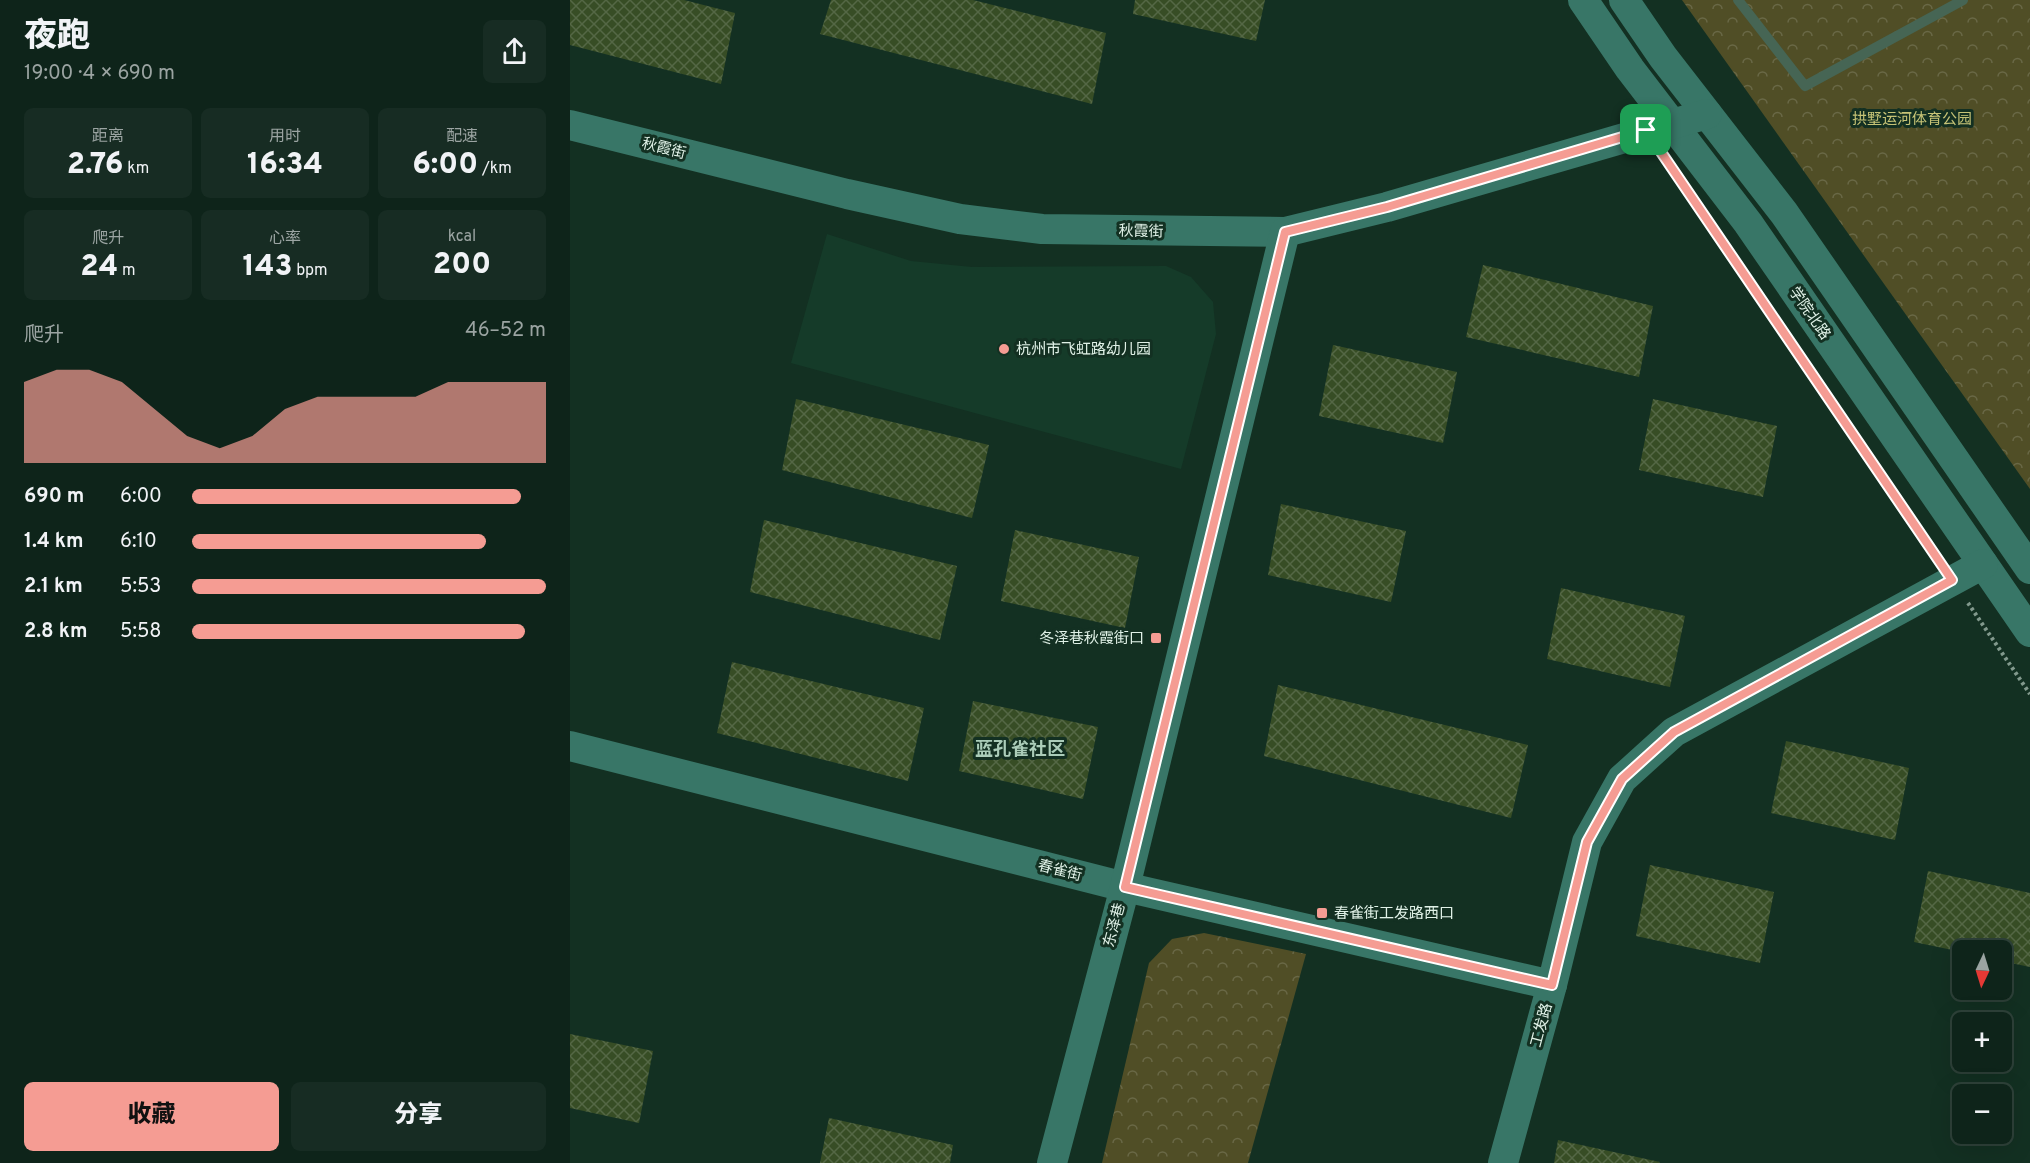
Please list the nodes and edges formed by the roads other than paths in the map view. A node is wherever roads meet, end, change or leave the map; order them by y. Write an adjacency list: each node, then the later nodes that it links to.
1 (1583, 0): 6 (street, 学院北路)
2 (1624, 0): 5 (street)
3 (1738, 0): 4 (lane)
4 (1963, 0)
5 (1707, 114): 6 (street, 秋霞街); 9 (street)
6 (1672, 123): 8 (street, 秋霞街); 10 (street, 学院北路)
7 (570, 125): 8 (street, 秋霞街)
8 (1285, 232): 13 (street, 东泽巷)
9 (2026, 554)
10 (1983, 564): 11 (street, 学院北路); 14 (street, 工发路)
11 (2030, 632)
12 (570, 746): 13 (street, 春雀街)
13 (1125, 887): 14 (street, 春雀街); 15 (street, 东泽巷)
14 (1552, 985): 16 (street, 工发路)
15 (1052, 1163)
16 (1503, 1163)

